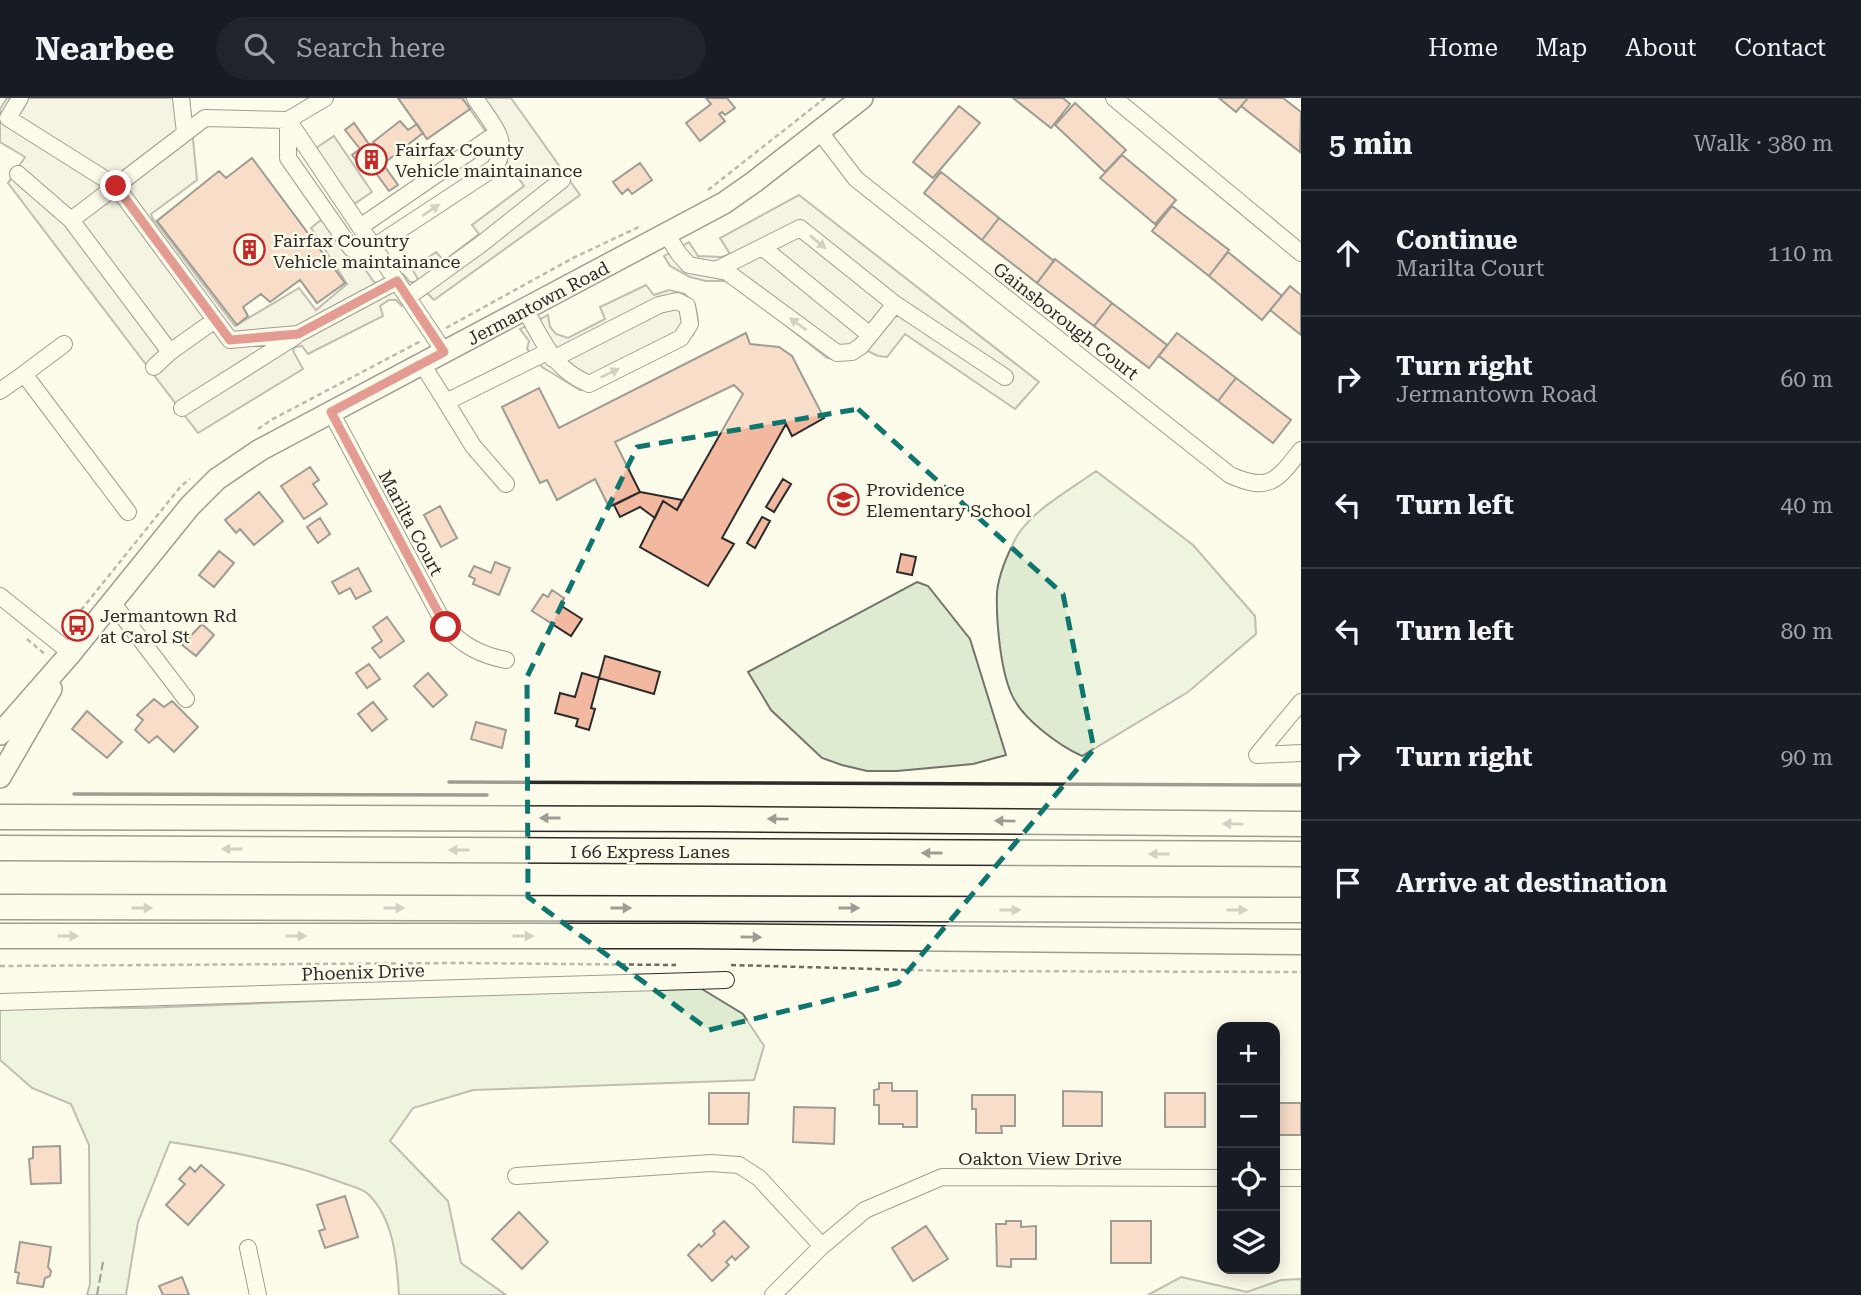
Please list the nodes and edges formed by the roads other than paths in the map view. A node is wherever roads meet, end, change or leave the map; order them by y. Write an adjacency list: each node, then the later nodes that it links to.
1 (20, 98): 14 (street)
2 (181, 98): 9 (street)
3 (325, 98): 7 (street)
4 (475, 98): 10 (street)
5 (862, 98): 8 (main road, Jermantown Road)
6 (1114, 98): 21 (street)
7 (288, 120): 9 (street); 13 (street); 15 (street)
8 (820, 131): 18 (main road, Jermantown Road); 42 (street, Gainsborough Court)
9 (185, 133): 14 (street)
10 (497, 133): 17 (street); 20 (street, one-way to 10)
11 (19, 174): 16 (street)
12 (562, 180): 24 (street)
13 (332, 185): 15 (street); 17 (street)
14 (116, 186): 16 (street); 27 (street)
15 (316, 198): 20 (street)
16 (71, 219): 31 (street)
17 (360, 227): 20 (street)
18 (667, 235): 22 (street); 26 (main road, Jermantown Road)
19 (762, 247): 22 (street); 25 (street, one-way to 25); 29 (street)
20 (374, 248): 23 (street)
21 (1301, 253)
22 (716, 270): 29 (street, one-way to 22)
23 (397, 281): 24 (street); 28 (street)
24 (408, 297): 32 (street)
25 (895, 304): 29 (street); 37 (street)
26 (525, 310): 32 (main road, Jermantown Road); 33 (street)
27 (215, 320): 28 (street); 31 (street)
28 (298, 334): 40 (street)
29 (870, 335)
30 (64, 344): 36 (street)
31 (170, 352): 35 (street)
32 (444, 352): 34 (main road, Jermantown Road)
33 (551, 355): 33 (street, one-way to 33); 39 (street)
34 (422, 364): 39 (street); 41 (main road, Jermantown Road)
35 (154, 367)
36 (24, 374): 38 (street); 44 (street)
37 (1005, 377)
38 (0, 391)
39 (446, 402): 43 (street)
40 (182, 408)
41 (331, 412): 46 (main road, Jermantown Road); 48 (street, Marilta Court)
42 (1301, 450)
43 (506, 484)
44 (128, 512)
45 (0, 596): 47 (street)
46 (112, 603): 47 (main road, Jermantown Road); 49 (street)
47 (71, 653): 51 (main road, Jermantown Road); 53 (main road, Jermantown Road)
48 (506, 660)
49 (186, 699)
50 (1301, 702): 52 (street)
51 (0, 734)
52 (1301, 753)
53 (0, 776)
54 (0, 817): 55 (highway, one-way to 54)
55 (1301, 824)
56 (0, 848): 57 (highway, I 66 Express Lanes, one-way to 56)
57 (1301, 854)
58 (0, 907): 59 (highway, one-way to 59)
59 (1301, 910)
60 (0, 936): 61 (highway, one-way to 61)
61 (1301, 942)
62 (726, 980): 63 (street, Phoenix Drive)
63 (0, 1002)
64 (516, 1177): 68 (street)
65 (1217, 1178): 68 (street, Oakton View Drive)
66 (1280, 1178): 67 (street)
67 (1301, 1178)
68 (822, 1246): 71 (street, Oakton View Drive)
69 (248, 1248): 70 (street)
70 (258, 1295)
71 (773, 1295)

